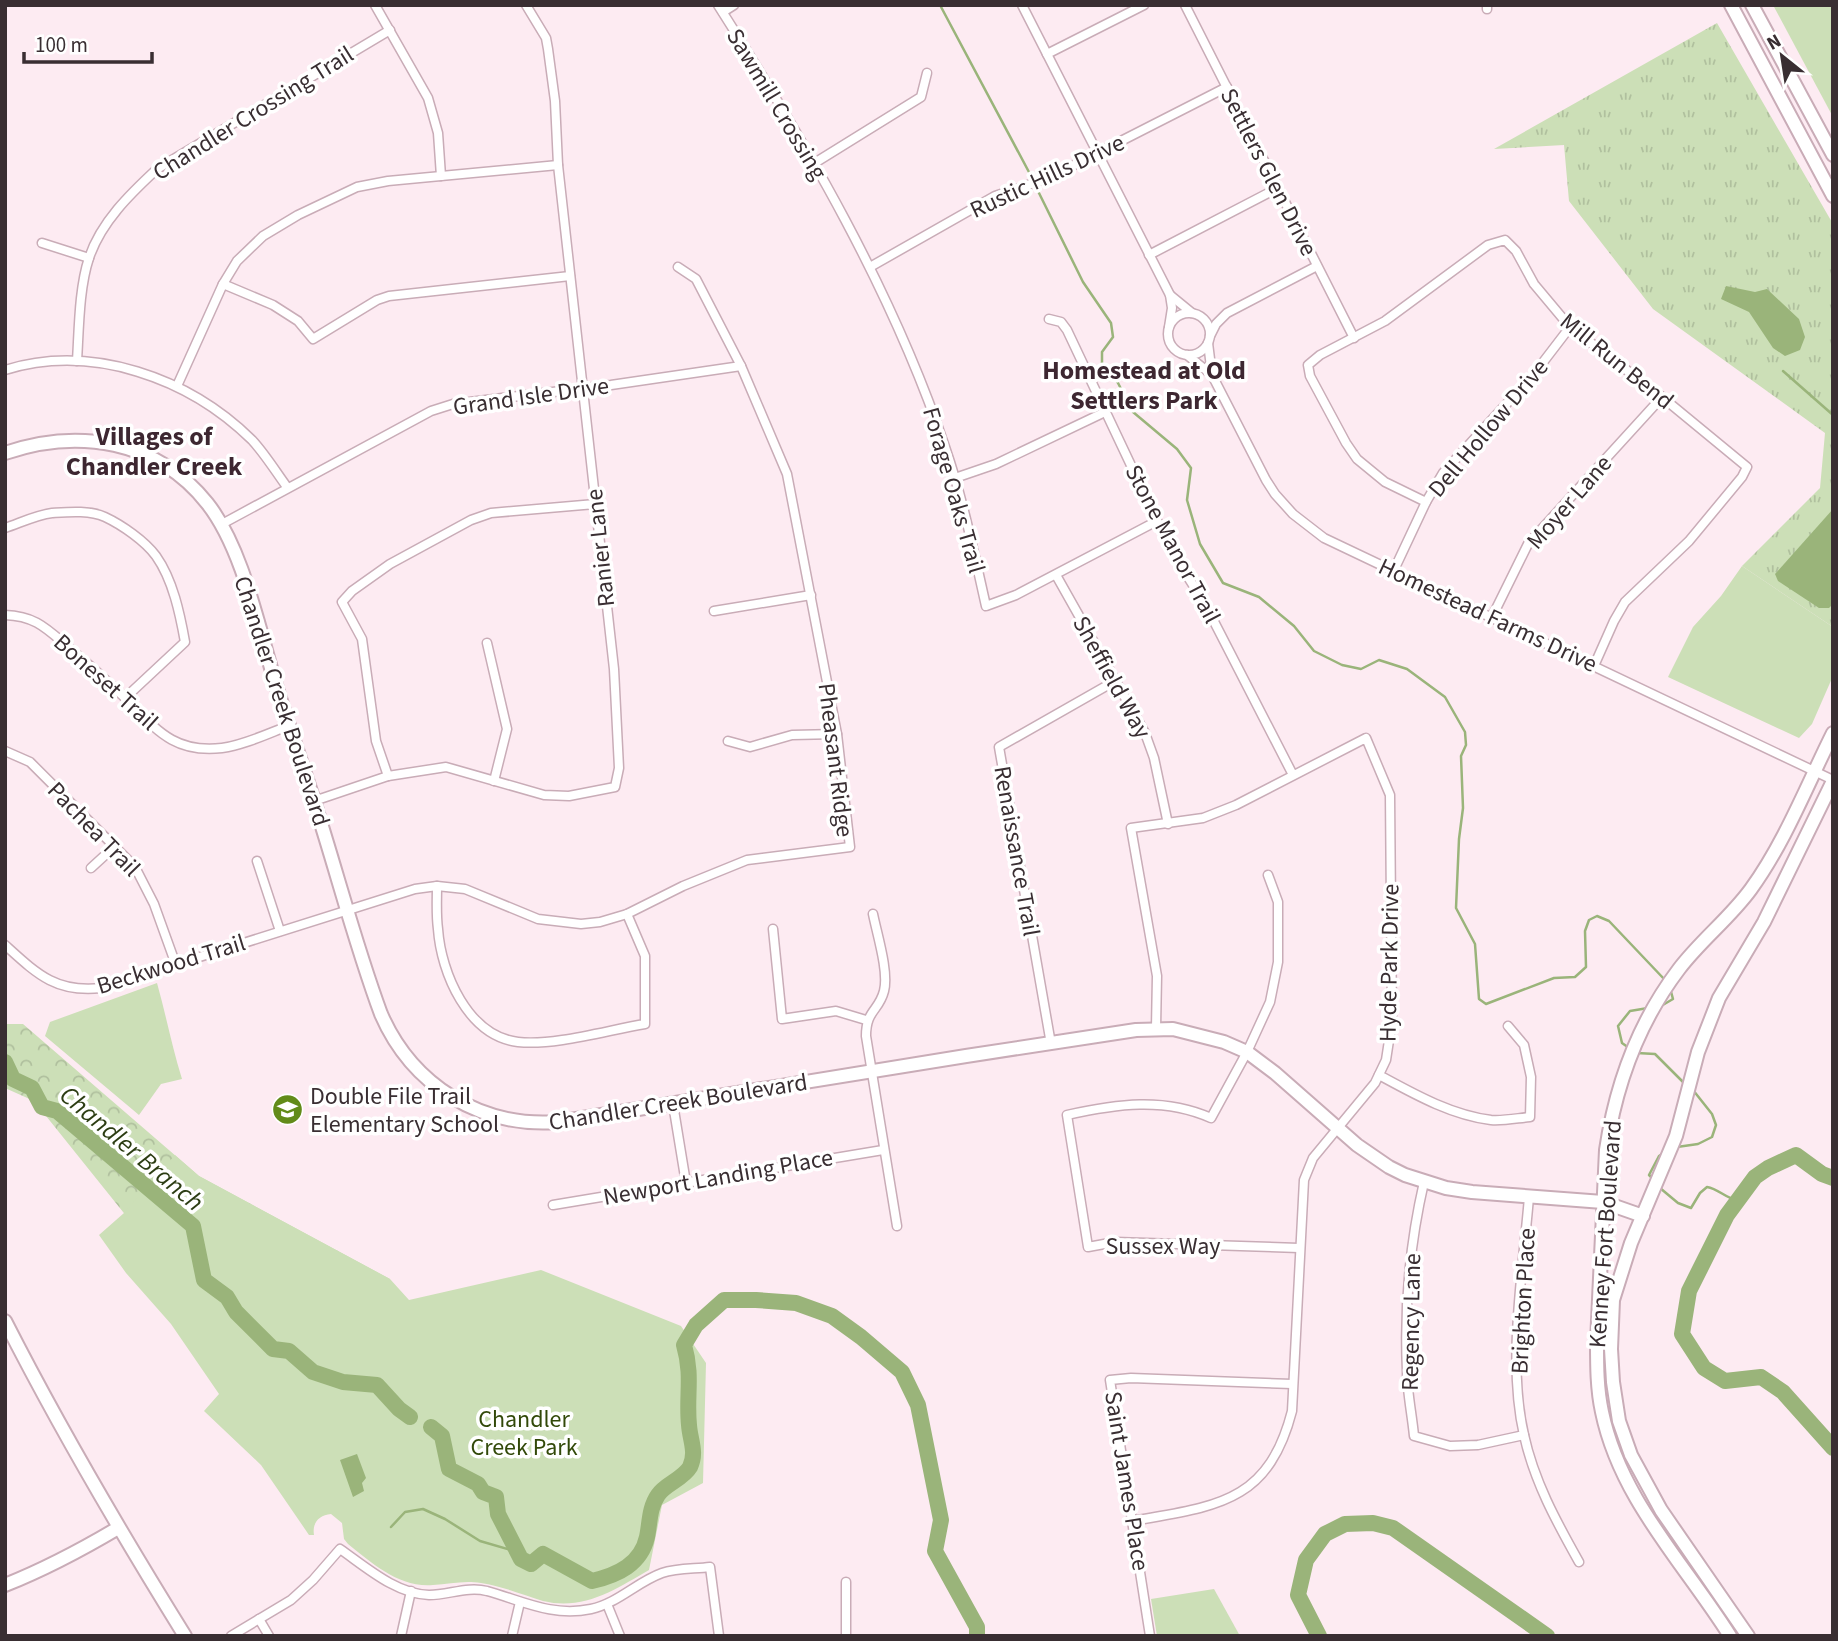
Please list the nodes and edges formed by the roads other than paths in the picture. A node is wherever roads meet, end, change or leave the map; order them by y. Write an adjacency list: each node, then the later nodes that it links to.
1 (376, 5): 10 (street)
2 (526, 5): 17 (street, Ranier Lane)
3 (734, 5): 9 (street)
4 (1022, 5): 11 (street, Homestead Farms Drive)
5 (1144, 5): 11 (street)
6 (1185, 5): 13 (street, Settlers Glen Drive)
7 (1731, 5): 20 (main road)
8 (1752, 5): 15 (main road)
9 (721, 9): 16 (street, Sawmill Crossing)
10 (390, 30): 18 (street); 24 (street, Chandler Crossing Trail)
11 (1047, 54): 14 (street, Homestead Farms Drive)
12 (927, 73): 16 (street)
13 (1227, 87): 14 (street, Rustic Hills Drive); 19 (street, Settlers Glen Drive)
14 (1098, 154): 23 (street, Homestead Farms Drive); 27 (street, Rustic Hills Drive)
15 (1833, 155)
16 (813, 164): 21 (street, Sawmill Crossing)
17 (558, 165): 18 (street); 28 (street, Ranier Lane)
18 (441, 176): 29 (street)
19 (1278, 188): 23 (street); 25 (street, Settlers Glen Drive)
20 (1833, 195)
21 (836, 203): 27 (street, Forage Oaks Trail)
22 (42, 243): 24 (street)
23 (1149, 255): 30 (street, Homestead Farms Drive)
24 (89, 258): 39 (street, Chandler Crossing Trail)
25 (1317, 266): 31 (street); 36 (street, Settlers Glen Drive)
26 (678, 267): 40 (street, Pheasant Ridge)
27 (870, 267): 48 (street, Forage Oaks Trail)
28 (570, 276): 29 (street); 44 (street, Ranier Lane)
29 (223, 284): 43 (street)
30 (1170, 295): 32 (street, Homestead Farms Drive); 34 (street, Homestead Farms Drive)
31 (1227, 313): 32 (street); 37 (street)
32 (1195, 314): 34 (street); 37 (street, Homestead Farms Drive)
33 (1049, 319): 46 (street, Stone Manor Trail)
34 (1169, 327): 38 (street, Homestead Farms Drive)
35 (1570, 327): 36 (street, Mill Run Bend); 45 (street, Mill Run Bend); 50 (street, Dell Hollow Drive)
36 (1354, 338): 50 (street, Mill Run Bend)
37 (1209, 340): 38 (street); 42 (street, Homestead Farms Drive)
38 (1185, 354): 42 (street, Homestead Farms Drive)
39 (77, 361): 41 (street); 43 (street)
40 (741, 366): 44 (street, Grand Isle Drive); 57 (street, Pheasant Ridge)
41 (5, 370)
42 (1212, 375): 55 (street, Homestead Farms Drive)
43 (177, 386): 49 (street)
44 (584, 388): 49 (street, Grand Isle Drive); 51 (street, Ranier Lane)
45 (1662, 397): 60 (street, Moyer Lane); 62 (street, Mill Run Bend)
46 (1105, 412): 48 (street); 52 (street, Stone Manor Trail)
47 (5, 453): 53 (main road, Chandler Creek Boulevard)
48 (955, 478): 56 (street, Forage Oaks Trail)
49 (287, 488): 53 (street, Grand Isle Drive)
50 (1426, 502): 55 (street, Dell Hollow Drive)
51 (595, 504): 72 (street); 73 (street, Ranier Lane)
52 (1157, 521): 56 (street, Forage Oaks Trail); 71 (street, Stone Manor Trail)
53 (222, 524): 65 (main road, Chandler Creek Boulevard)
54 (5, 527): 64 (street)
55 (1394, 570): 60 (street, Homestead Farms Drive)
56 (1056, 575): 63 (street, Sheffield Way)
57 (811, 595): 58 (street); 67 (street, Pheasant Ridge)
58 (714, 611)
59 (5, 615): 64 (street, Boneset Trail)
60 (1492, 617): 62 (street, Homestead Farms Drive)
61 (487, 643): 73 (street)
62 (1594, 666): 70 (street, Homestead Farms Drive)
63 (1115, 681): 76 (street, Sheffield Way); 92 (street, Renaissance Trail)
64 (125, 698): 65 (street, Boneset Trail)
65 (288, 726): 75 (main road, Chandler Creek Boulevard)
66 (1833, 733): 70 (main road, Kenney Fort Boulevard)
67 (837, 734): 68 (street); 83 (street, Pheasant Ridge)
68 (728, 741)
69 (5, 751): 77 (street, Pachea Trail)
70 (1814, 771): 74 (street, Homestead Farms Drive); 102 (main road, Kenney Fort Boulevard)
71 (1293, 775): 76 (street, Hyde Park Drive); 95 (street, Hyde Park Drive)
72 (388, 776): 73 (street, Ranier Lane); 75 (street, Ranier Lane)
73 (494, 781)
74 (1833, 781): 104 (main road, Kenney Fort Boulevard)
75 (314, 801): 82 (main road, Chandler Creek Boulevard)
76 (1168, 824): 91 (street, Hyde Park Drive)
77 (115, 846): 79 (street); 88 (street, Pachea Trail)
78 (257, 861): 86 (street)
79 (91, 868)
80 (1268, 875): 93 (street)
81 (437, 886): 82 (street, Pheasant Ridge); 83 (street, Pheasant Ridge); 83 (street)
82 (347, 910): 86 (street, Beckwood Trail); 96 (main road, Chandler Creek Boulevard)
83 (627, 914)
84 (873, 914): 89 (street)
85 (772, 929): 89 (street)
86 (280, 930): 88 (street, Beckwood Trail)
87 (5, 945): 88 (street, Beckwood Trail)
88 (176, 965)
89 (866, 1020): 94 (street)
90 (1508, 1026): 95 (street)
91 (1156, 1028): 92 (main road, Chandler Creek Boulevard); 93 (main road, Chandler Creek Boulevard)
92 (1051, 1044): 94 (main road, Chandler Creek Boulevard)
93 (1247, 1052): 97 (main road, Chandler Creek Boulevard); 106 (street, Sussex Way)
94 (871, 1071): 96 (main road, Chandler Creek Boulevard); 98 (street)
95 (1379, 1075): 97 (street, Hyde Park Drive)
96 (673, 1104): 100 (street)
97 (1338, 1128): 99 (main road, Chandler Creek Boulevard); 106 (street, Hyde Park Drive)
98 (883, 1150): 100 (street, Newport Landing Place); 105 (street)
99 (1424, 1182): 101 (main road, Chandler Creek Boulevard); 109 (street, Regency Lane)
100 (686, 1183): 103 (street, Newport Landing Place)
101 (1529, 1196): 102 (main road, Chandler Creek Boulevard); 109 (street, Brighton Place)
102 (1603, 1202): 104 (main road, Chandler Creek Boulevard); 128 (main road, Kenney Fort Boulevard)
103 (553, 1205)
104 (1645, 1212): 129 (main road, Kenney Fort Boulevard)
105 (897, 1226)
106 (1299, 1248): 108 (street, Hyde Park Drive)
107 (5, 1321): 111 (main road)
108 (1292, 1384): 110 (street, Hyde Park Drive); 110 (street, Saint James Place)
109 (1524, 1435): 112 (street, Brighton Place)
110 (1133, 1521): 127 (street, Saint James Place)
111 (118, 1528): 114 (main road); 119 (main road)
112 (1578, 1562)
113 (846, 1582): 126 (street)
114 (5, 1585)
115 (411, 1591): 116 (street); 118 (street); 122 (street)
116 (520, 1602): 117 (street); 123 (street)
117 (607, 1604): 124 (street); 125 (street)
118 (260, 1619): 120 (street); 121 (street)
119 (184, 1636)
120 (231, 1636)
121 (269, 1636)
122 (401, 1636)
123 (512, 1636)
124 (620, 1636)
125 (719, 1636)
126 (846, 1636)
127 (1150, 1636)
128 (1730, 1636)
129 (1748, 1636)

